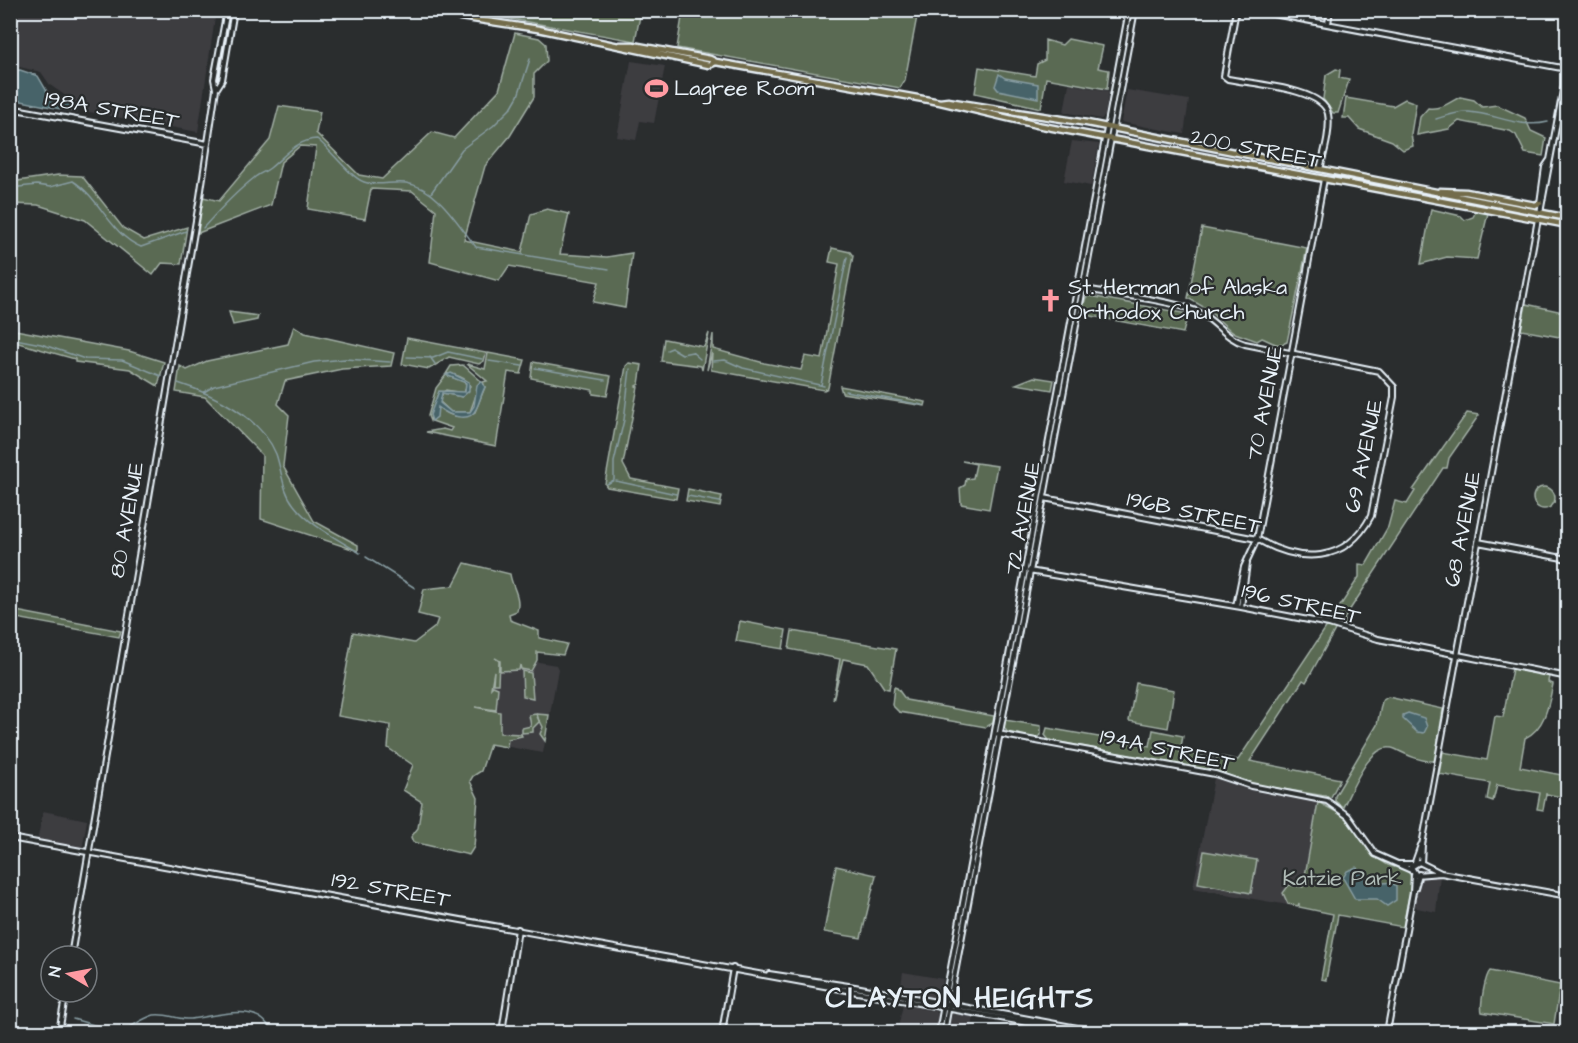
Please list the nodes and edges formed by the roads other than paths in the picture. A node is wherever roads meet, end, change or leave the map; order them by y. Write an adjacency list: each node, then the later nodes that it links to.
1 (227, 10): 13 (main road, 80 AVENUE)
2 (234, 10): 13 (main road, 80 AVENUE)
3 (414, 10): 10 (main road, 200 STREET)
4 (449, 10): 10 (main road, 200 STREET)
5 (1129, 10): 16 (main road, 72 AVENUE)
6 (1135, 10): 16 (main road, 72 AVENUE)
7 (1236, 10): 20 (main road)
8 (1252, 10): 11 (main road)
9 (1330, 10): 11 (main road)
10 (473, 18): 14 (main road, 200 STREET)
11 (1328, 24): 12 (main road)
12 (1567, 66): 19 (main road)
13 (216, 89): 18 (main road, 80 AVENUE)
14 (940, 102): 16 (main road, 200 STREET); 17 (main road, 200 STREET)
15 (10, 108): 18 (main road, 198A STREET)
16 (1111, 128): 17 (main road, 72 AVENUE); 20 (main road, 200 STREET)
17 (1109, 138): 22 (main road, 200 STREET); 29 (main road, 72 AVENUE); 30 (main road, 72 AVENUE)
18 (208, 144): 48 (main road, 80 AVENUE)
19 (1549, 160): 24 (main road); 25 (main road)
20 (1320, 169): 21 (main road, 200 STREET)
21 (1340, 173): 22 (main road); 23 (main road, 200 STREET)
22 (1324, 179): 27 (main road, 200 STREET); 31 (main road, 70 AVENUE)
23 (1424, 190): 24 (main road); 25 (main road, 200 STREET)
24 (1540, 202)
25 (1540, 213): 26 (main road, 200 STREET)
26 (1568, 218)
27 (1538, 219): 28 (main road, 200 STREET); 37 (main road, 68 AVENUE)
28 (1568, 225)
29 (1078, 288): 30 (main road); 32 (main road, 72 AVENUE)
30 (1083, 289): 31 (main road); 34 (main road, 72 AVENUE)
31 (1291, 353): 36 (main road, 70 AVENUE); 38 (main road, 69 AVENUE)
32 (1050, 438): 33 (main road, 72 AVENUE); 34 (main road)
33 (1046, 462): 35 (main road); 40 (main road, 72 AVENUE)
34 (1050, 468): 35 (main road, 72 AVENUE)
35 (1044, 499): 36 (main road, 196B STREET); 40 (main road, 72 AVENUE)
36 (1257, 539): 38 (main road, 196B STREET); 41 (main road, 70 AVENUE)
37 (1478, 542): 39 (main road); 43 (main road, 68 AVENUE)
38 (1336, 553)
39 (1568, 559)
40 (1027, 570): 41 (main road, 196 STREET); 42 (main road, 72 AVENUE); 44 (main road, 72 AVENUE)
41 (1238, 606): 43 (main road, 196 STREET)
42 (1015, 624): 44 (main road); 46 (main road, 72 AVENUE)
43 (1457, 654): 45 (main road, 196 STREET); 50 (main road, 68 AVENUE)
44 (1014, 655): 46 (main road, 72 AVENUE)
45 (1568, 677)
46 (997, 733): 49 (main road, 194A STREET); 53 (main road, 72 AVENUE); 53 (main road, 72 AVENUE)
47 (10, 838): 48 (main road, 192 STREET)
48 (88, 852): 55 (main road, 192 STREET); 56 (main road, 80 AVENUE)
49 (1391, 863): 50 (main road); 51 (main road)
50 (1418, 863): 51 (main road); 51 (main road); 52 (main road)
51 (1416, 873): 52 (main road); 67 (main road)
52 (1441, 873): 54 (main road)
53 (970, 874): 59 (main road, 72 AVENUE); 59 (main road, 72 AVENUE)
54 (1568, 896)
55 (518, 929): 57 (main road, 192 STREET); 61 (main road)
56 (73, 944)
57 (733, 968): 59 (main road, 192 STREET); 62 (main road)
58 (64, 1004): 60 (main road)
59 (946, 1007): 63 (main road, 72 AVENUE); 64 (main road, 72 AVENUE); 65 (main road, 192 STREET); 66 (main road, 192 STREET)
60 (59, 1032)
61 (502, 1032)
62 (722, 1032)
63 (939, 1032)
64 (944, 1032)
65 (1077, 1032)
66 (1099, 1032)
67 (1387, 1032)

